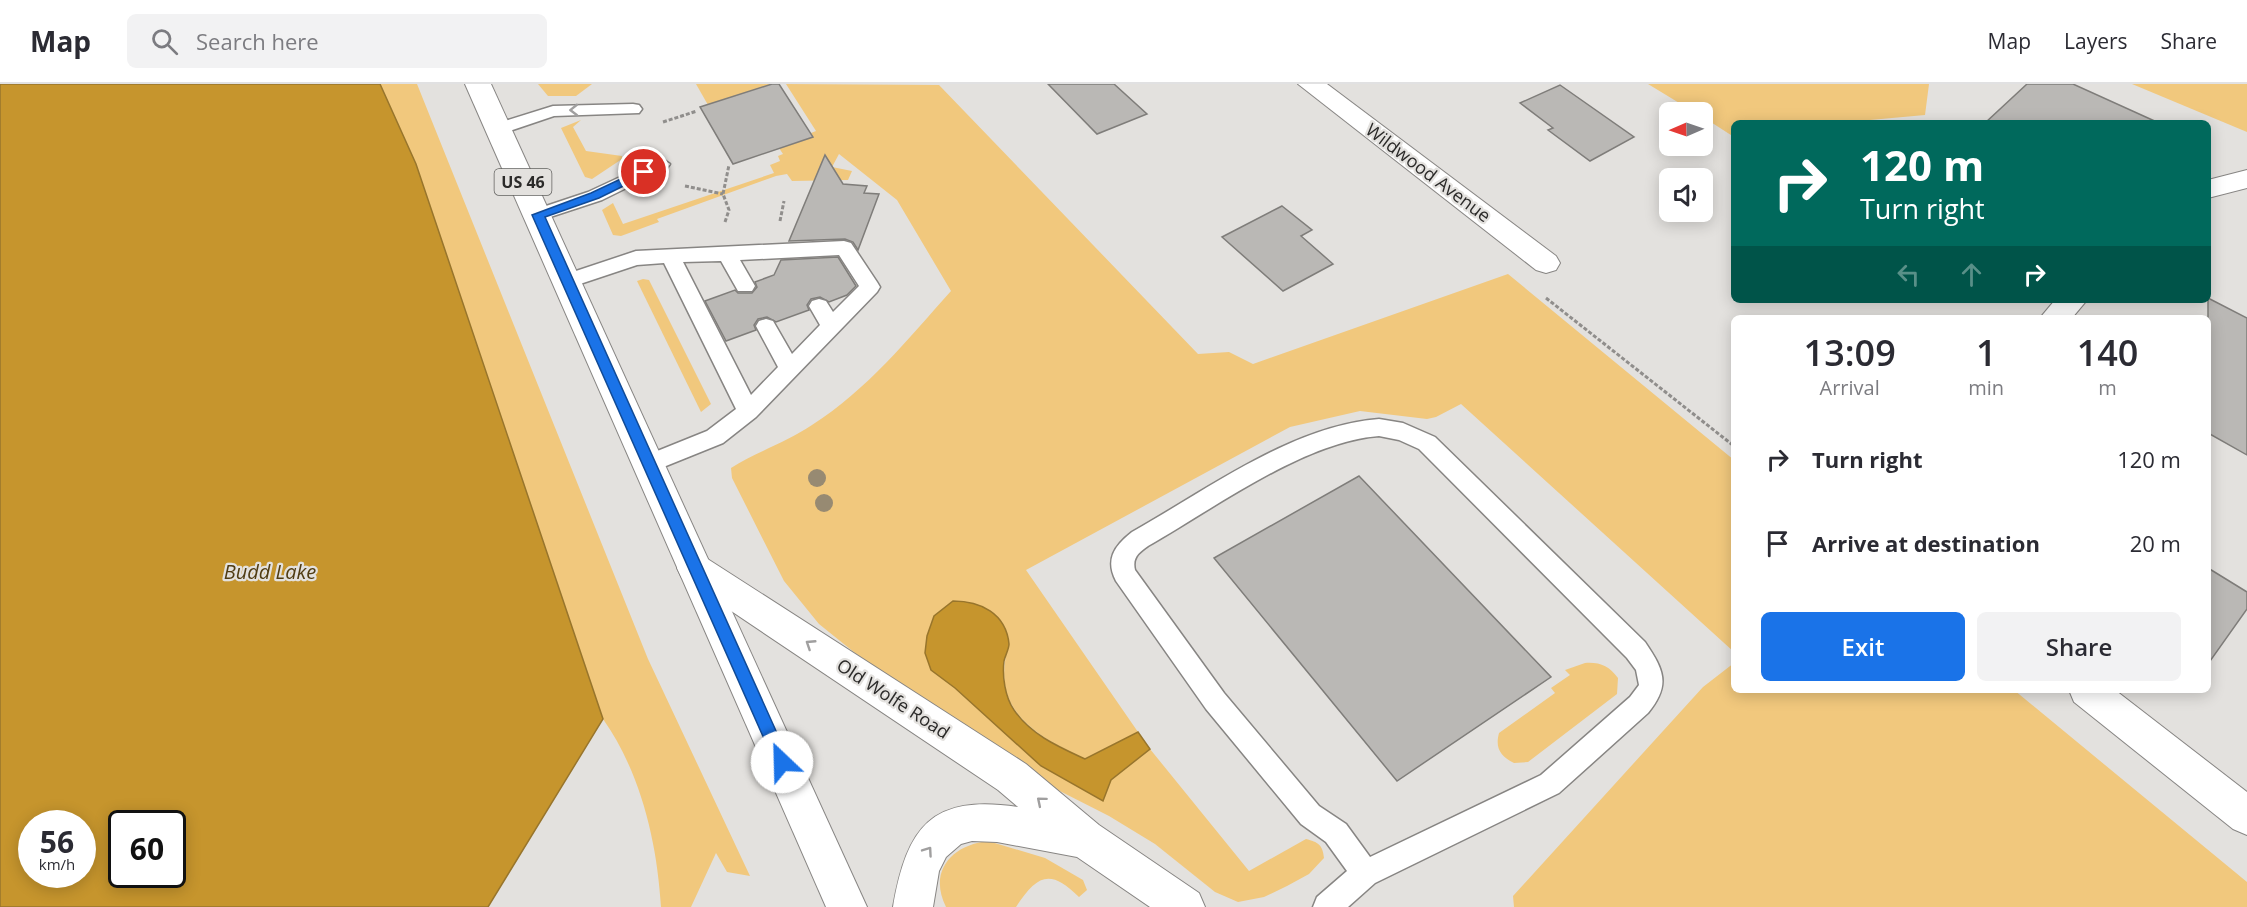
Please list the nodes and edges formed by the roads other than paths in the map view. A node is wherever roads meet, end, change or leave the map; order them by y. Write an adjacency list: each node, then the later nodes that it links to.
1 (478, 84): 4 (street, US 46)
2 (1311, 84): 11 (street, Wildwood Avenue)
3 (633, 109): 4 (lane, one-way to 4)
4 (498, 129): 8 (street, US 46)
5 (661, 164): 8 (lane)
6 (2247, 179): 7 (street)
7 (2211, 188)
8 (538, 215): 12 (street, US 46)
9 (727, 254): 10 (lane); 13 (lane); 18 (lane)
10 (670, 256): 12 (lane); 20 (lane)
11 (1546, 263)
12 (568, 281): 21 (street, US 46)
13 (744, 286)
14 (2069, 303): 16 (street)
15 (819, 306): 18 (lane)
16 (2058, 315)
17 (766, 326): 19 (lane)
18 (832, 327): 19 (lane)
19 (790, 369): 20 (lane)
20 (748, 411): 21 (lane)
21 (648, 464): 22 (street, US 46)
22 (694, 568): 25 (street, Old Wolfe Road, one-way to 22); 27 (street, US 46)
23 (2091, 693): 24 (street)
24 (2247, 816)
25 (1086, 838): 28 (street, Old Wolfe Road, one-way to 25); 29 (street, Old Wolfe Road)
26 (1365, 873): 26 (lane); 30 (lane)
27 (847, 907)
28 (913, 907)
29 (1185, 907)
30 (1327, 907)

